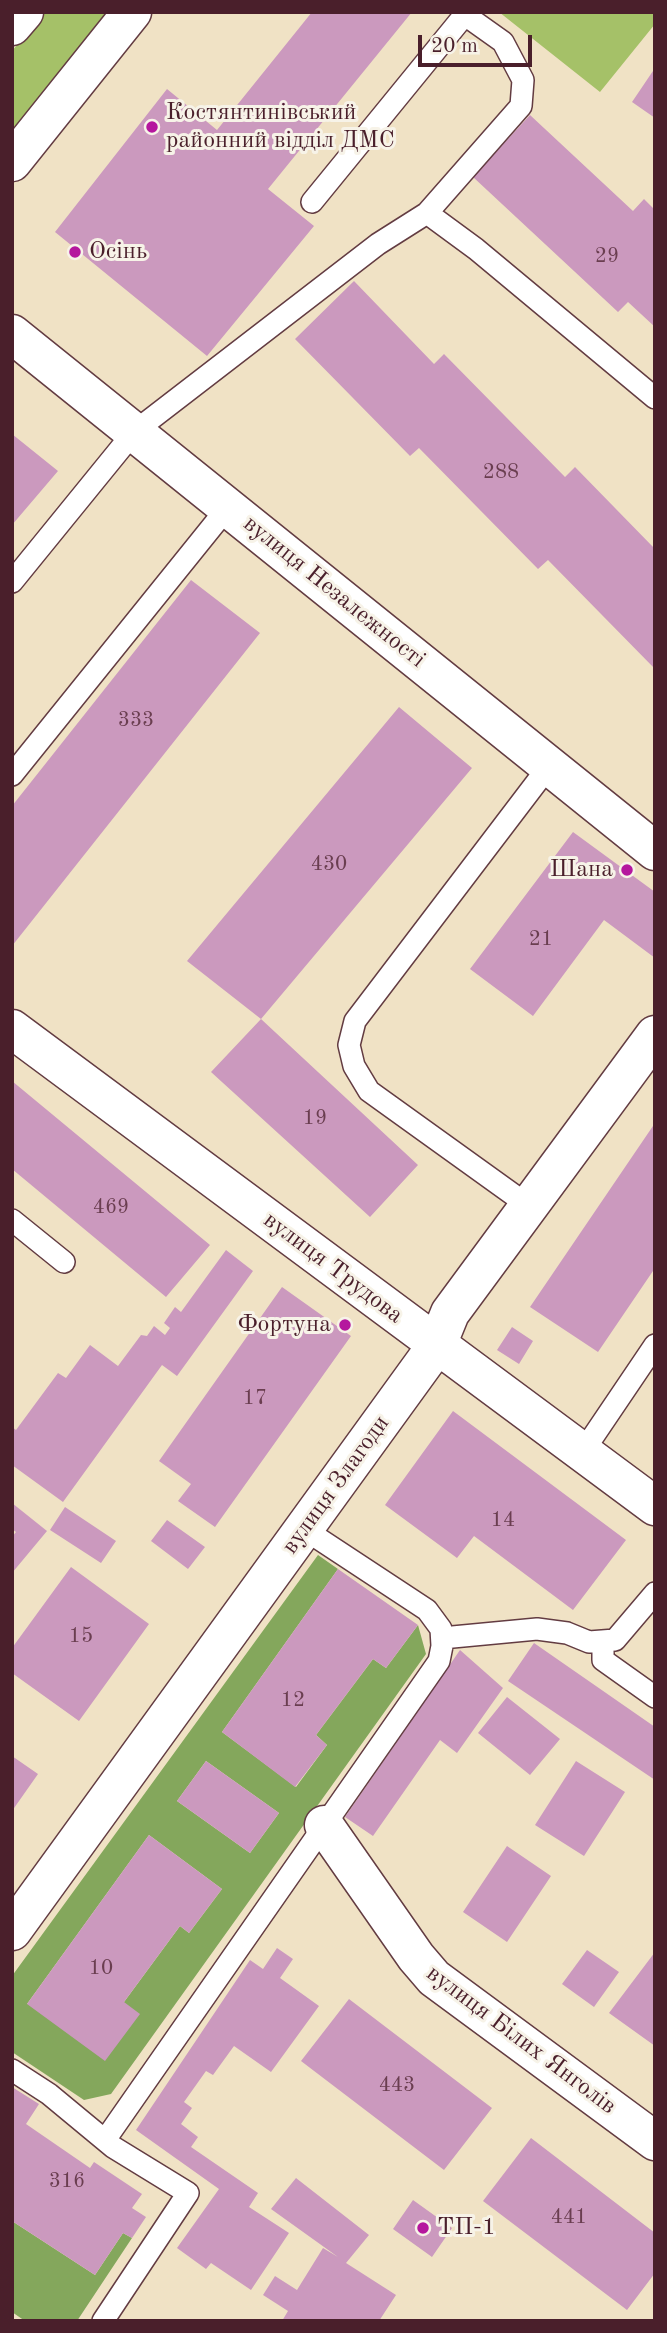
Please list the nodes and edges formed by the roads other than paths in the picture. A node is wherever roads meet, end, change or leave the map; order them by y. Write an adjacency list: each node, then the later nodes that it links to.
1 (24, 12): 4 (street)
2 (132, 12): 5 (street)
3 (466, 14): 6 (lane); 7 (lane)
4 (12, 26)
5 (12, 162)
6 (312, 202)
7 (427, 213): 9 (lane); 10 (lane)
8 (12, 334): 10 (street, вулиця Незалежності)
9 (655, 398)
10 (134, 432): 11 (street, вулиця Незалежності); 12 (lane)
11 (228, 507): 13 (street, вулиця Незалежності); 14 (lane)
12 (12, 582)
13 (549, 766): 15 (street, вулиця Незалежності); 18 (lane)
14 (12, 775)
15 (655, 851)
16 (12, 1029): 21 (street, вулиця Трудова)
17 (655, 1035): 18 (street, вулиця Злагоди)
18 (529, 1206): 21 (street, вулиця Злагоди)
19 (12, 1220): 20 (lane)
20 (64, 1262)
21 (437, 1345): 23 (street, вулиця Трудова); 25 (street, вулиця Злагоди)
22 (655, 1345): 23 (lane)
23 (582, 1452): 24 (street, вулиця Трудова)
24 (655, 1506)
25 (304, 1529): 27 (lane); 31 (street, вулиця Злагоди)
26 (655, 1593): 28 (lane)
27 (442, 1638): 28 (lane); 30 (lane)
28 (603, 1641): 29 (lane)
29 (655, 1697)
30 (324, 1825): 33 (lane); 34 (street, вулиця Білих Янголів)
31 (12, 1931)
32 (12, 2070): 33 (lane)
33 (105, 2140): 35 (lane)
34 (655, 2141)
35 (103, 2321)

